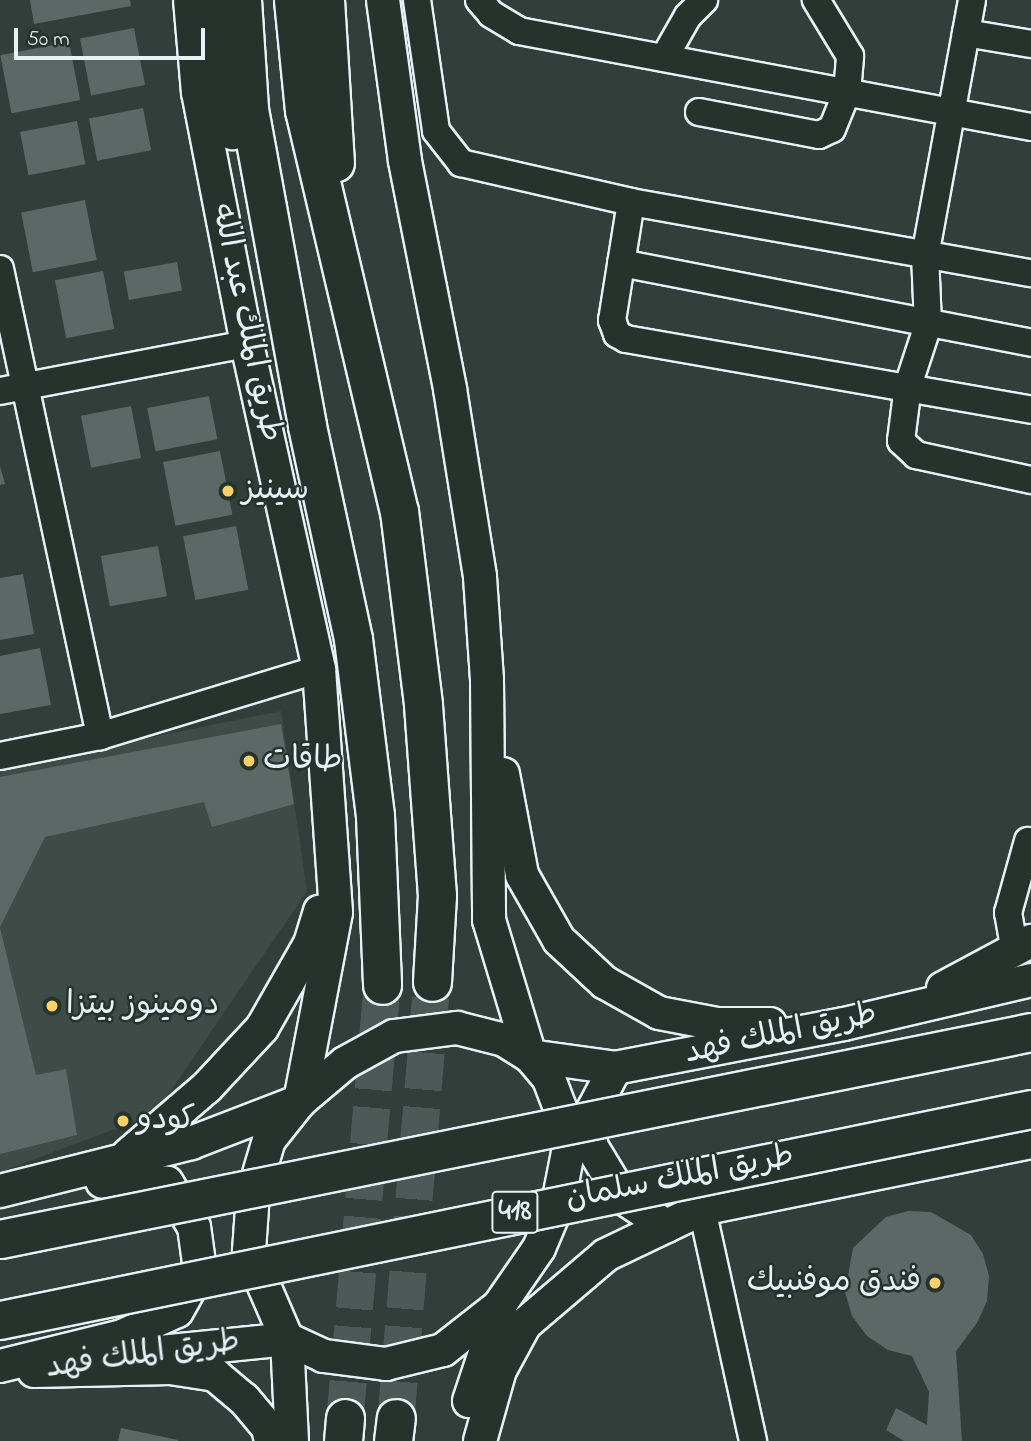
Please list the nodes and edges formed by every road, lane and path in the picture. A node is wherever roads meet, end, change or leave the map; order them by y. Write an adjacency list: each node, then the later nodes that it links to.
1 (190, 0): 27 (main road, طريق الملك عبد الله)
2 (211, 0): 31 (highway)
3 (242, 0): 31 (highway, طريق الملك عبد الله)
4 (293, 0): 20 (highway)
5 (325, 0): 20 (highway)
6 (383, 0): 34 (main road)
7 (417, 0): 19 (street)
8 (479, 0): 14 (street)
9 (704, 0): 14 (street)
10 (816, 0): 15 (street)
11 (972, 0): 12 (street)
12 (966, 33): 13 (street); 17 (street)
13 (1031, 44)
14 (664, 58): 15 (street)
15 (847, 92): 16 (street); 17 (street)
16 (699, 112)
17 (952, 112): 18 (street); 21 (street)
18 (1031, 127)
19 (631, 202): 21 (street); 22 (street)
20 (341, 251): 41 (highway)
21 (925, 255): 24 (street); 25 (street)
22 (621, 263): 25 (street); 28 (street)
23 (0, 269): 29 (street)
24 (1031, 273)
25 (928, 325): 26 (street); 28 (street)
26 (1031, 343)
27 (247, 344): 29 (street); 33 (main road, طريق الملك عبد الله)
28 (908, 386): 30 (street); 32 (street)
29 (13, 389): 35 (street)
30 (1031, 410)
31 (307, 426): 42 (highway, طريق الملك عبد الله)
32 (1031, 480)
33 (320, 669): 35 (street); 38 (main road, طريق الملك عبد الله)
34 (487, 680): 45 (main road); 47 (main road)
35 (100, 736): 36 (street)
36 (0, 756)
37 (1028, 841): 39 (street)
38 (334, 867): 49 (main road, طريق الملك عبد الله); 52 (main road)
39 (1023, 946): 44 (main road)
40 (1031, 981): 44 (main road, طريق الملك فهد)
41 (432, 982)
42 (382, 985)
43 (1031, 991): 44 (main road)
44 (902, 1009): 45 (main road, طريق الملك فهد)
45 (844, 1024): 48 (main road, طريق الملك فهد)
46 (1031, 1032): 56 (highway, 418, bridge)
47 (530, 1056): 48 (main road, طريق الملك فهد); 49 (main road); 58 (main road)
48 (615, 1068): 55 (main road)
49 (300, 1101): 52 (main road); 60 (main road)
50 (1031, 1109): 59 (highway, طريق الملك سلمان / 418, bridge)
51 (1027, 1144): 54 (main road)
52 (114, 1165): 53 (main road)
53 (0, 1194): 61 (main road)
54 (702, 1209): 55 (main road); 66 (street)
55 (666, 1226): 57 (main road)
56 (0, 1239)
57 (606, 1255): 58 (main road); 65 (main road)
58 (499, 1306): 60 (main road); 64 (main road)
59 (0, 1320)
60 (287, 1339): 61 (main road, طريق الملك فهد); 63 (main road)
61 (10, 1371): 62 (main road)
62 (271, 1441)
63 (292, 1441)
64 (465, 1441)
65 (480, 1441)
66 (753, 1441)

